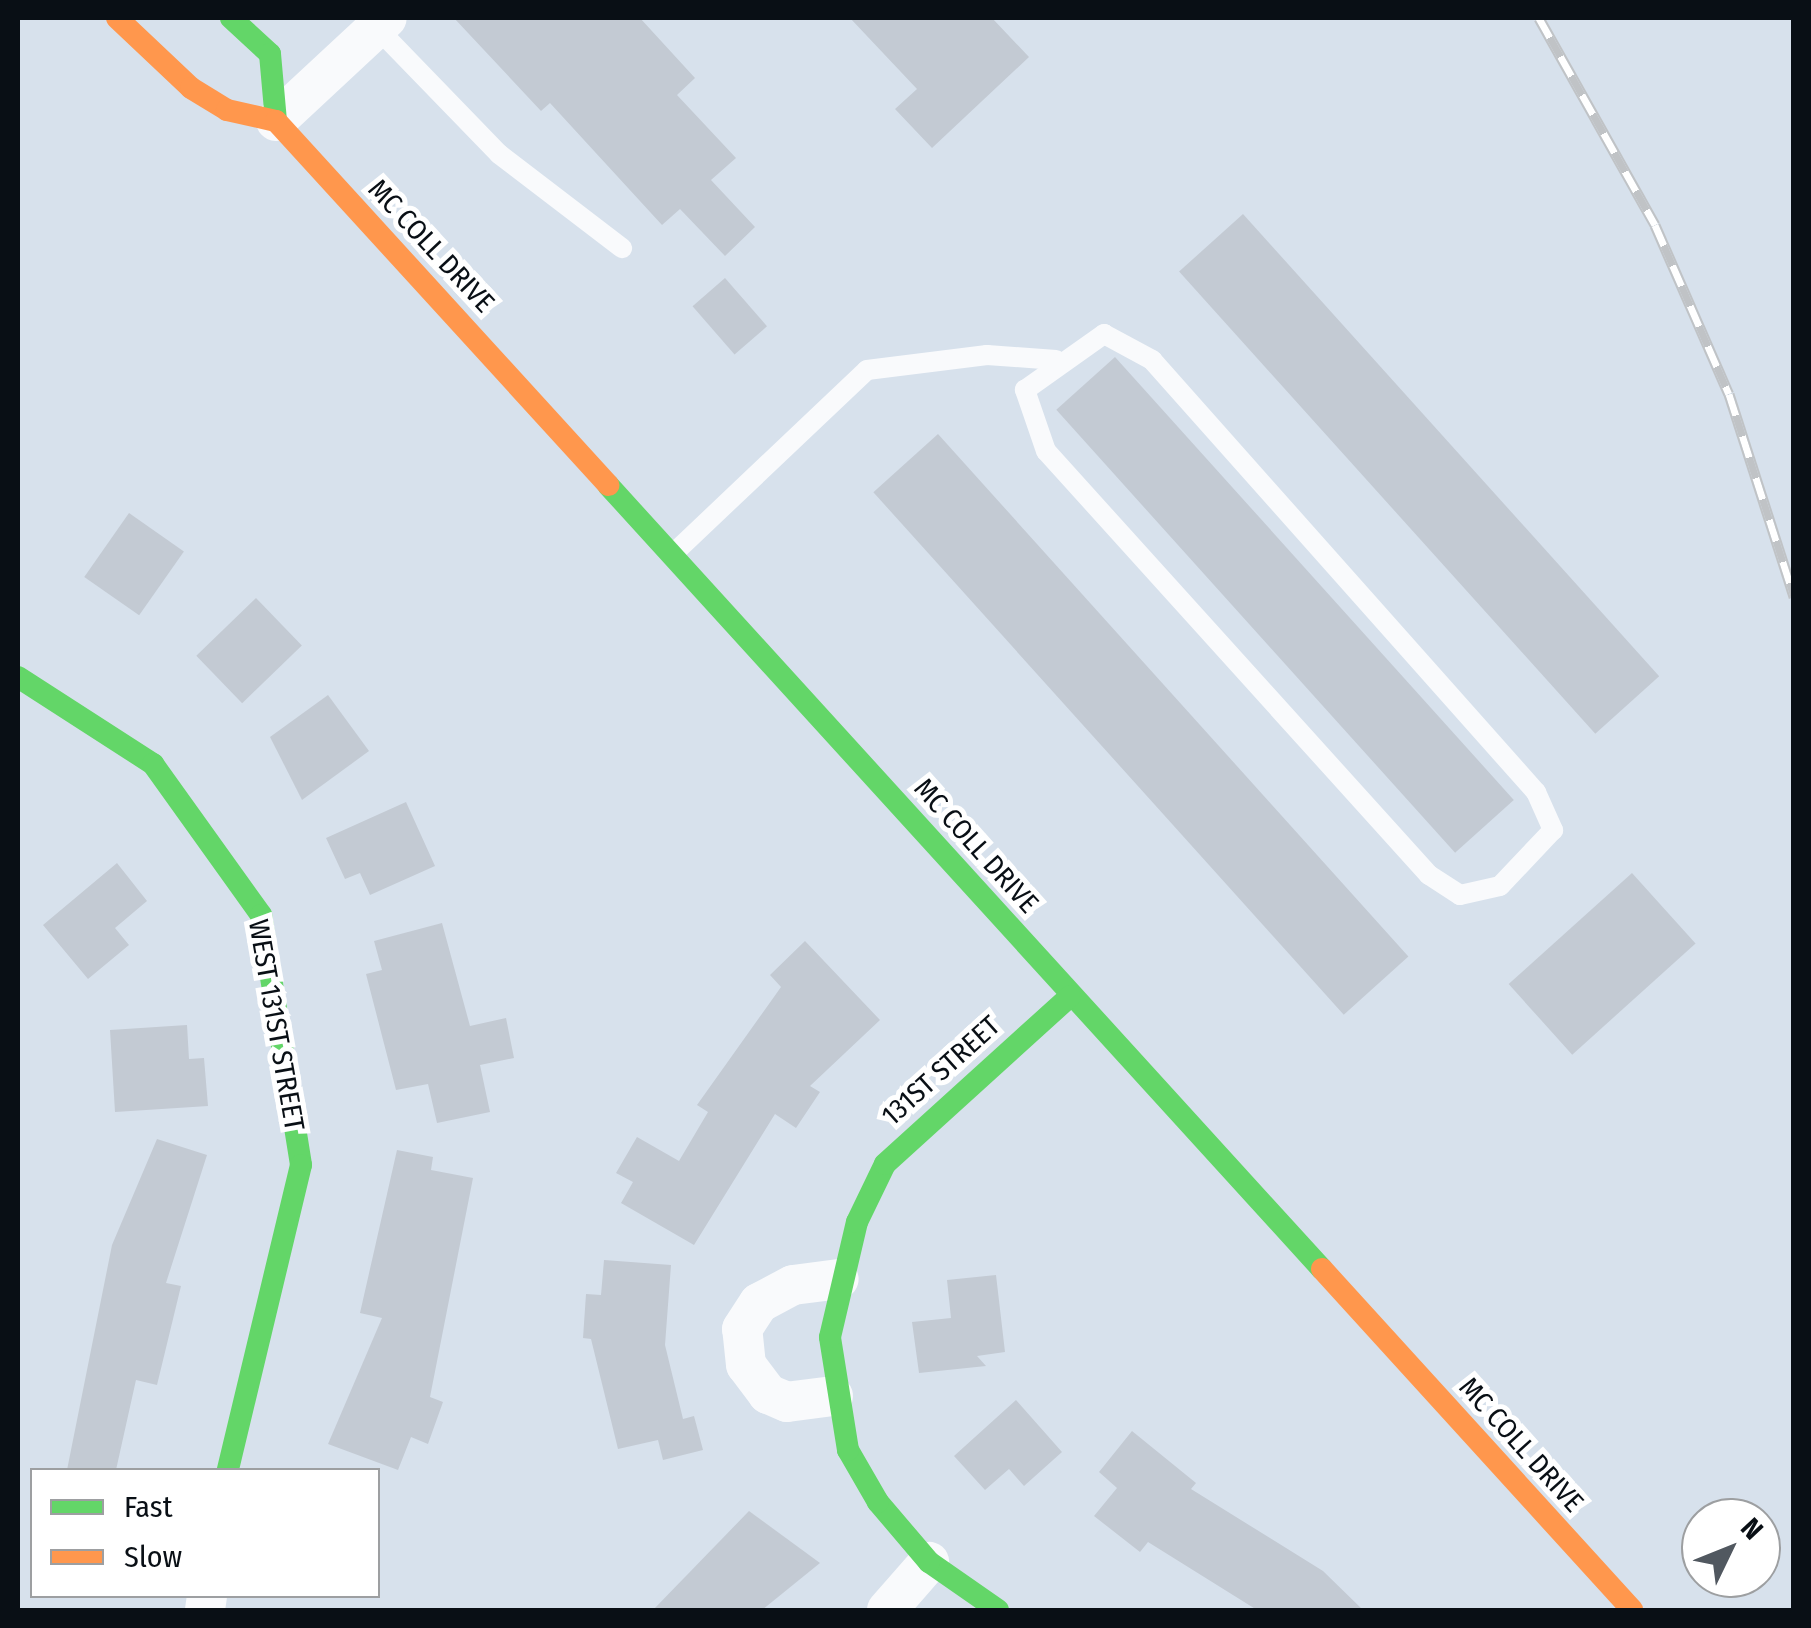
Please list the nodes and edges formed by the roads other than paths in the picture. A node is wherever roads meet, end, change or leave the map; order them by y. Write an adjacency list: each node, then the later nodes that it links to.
1 (116, 18): 4 (main road)
2 (231, 18): 4 (main road)
3 (382, 22): 4 (street); 5 (lane)
4 (276, 121): 7 (main road, MC COLL DRIVE)
5 (622, 248)
6 (1056, 360): 6 (lane); 7 (lane)
7 (673, 555): 9 (main road, MC COLL DRIVE)
8 (18, 677): 12 (main road, WEST 131ST STREET)
9 (1070, 996): 10 (main road, 131ST STREET); 16 (main road, MC COLL DRIVE)
10 (839, 1278): 11 (main road, 131ST STREET); 11 (street)
11 (834, 1396): 13 (main road, 131ST STREET)
12 (228, 1468)
13 (929, 1562): 14 (street); 15 (main road, 131ST STREET)
14 (887, 1610)
15 (998, 1610)
16 (1632, 1610)

